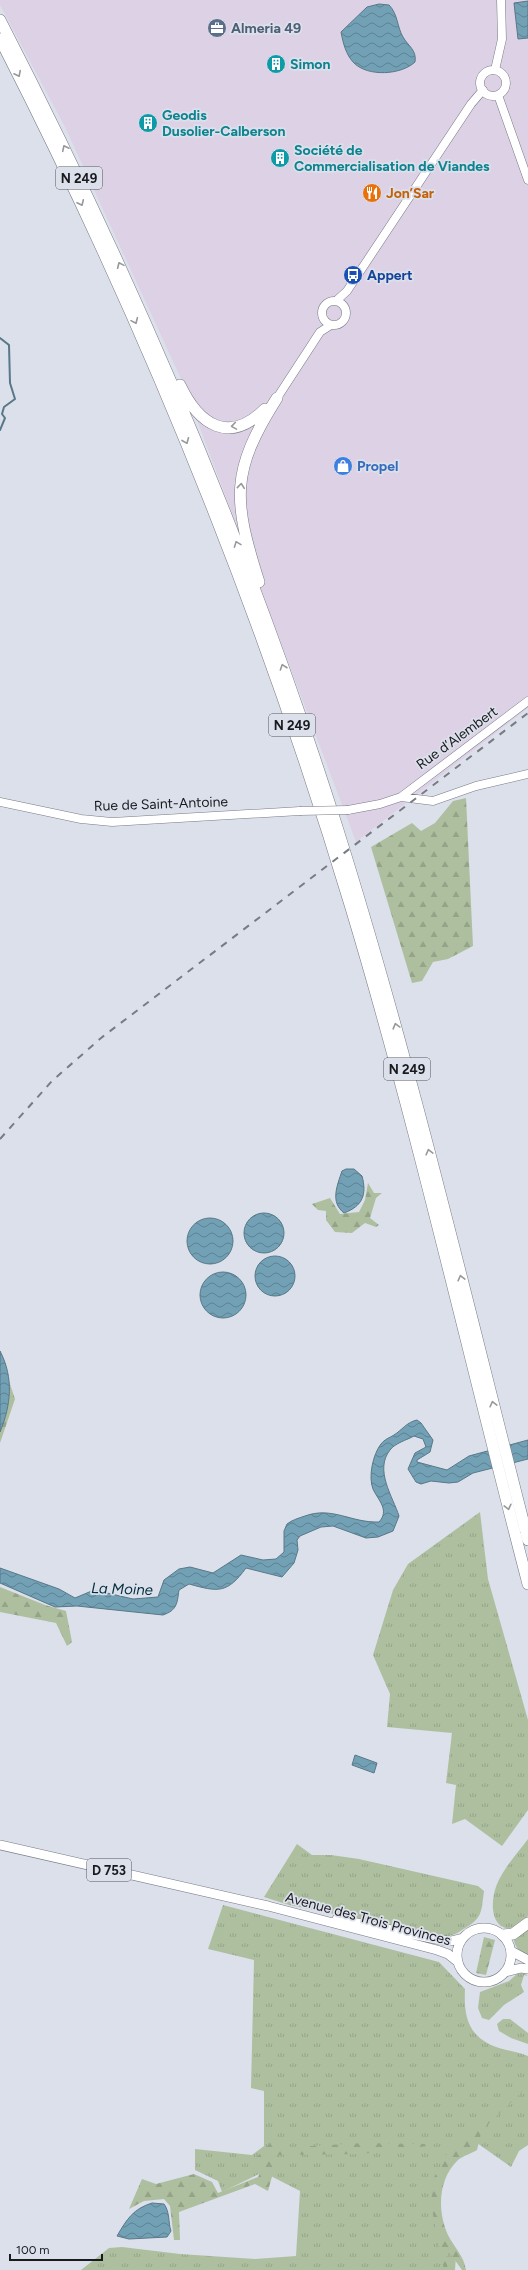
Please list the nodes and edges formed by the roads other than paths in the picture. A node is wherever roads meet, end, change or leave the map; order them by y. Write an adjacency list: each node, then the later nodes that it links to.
1 (501, 0): 4 (street)
2 (0, 20): 14 (highway, N 249, one-way to 2)
3 (0, 39): 21 (highway, N 249, one-way to 21)
4 (495, 70): 5 (street); 6 (street)
5 (483, 90): 6 (street); 8 (street)
6 (498, 95): 7 (street)
7 (528, 180)
8 (347, 291): 9 (street); 10 (street)
9 (336, 301): 10 (street); 11 (street)
10 (345, 308): 12 (street)
11 (323, 318): 12 (street); 13 (street)
12 (331, 325): 13 (street)
13 (320, 332): 15 (street)
14 (154, 339): 15 (highway, N 249, one-way to 14); 16 (highway, N 249, one-way to 14)
15 (277, 398): 16 (highway, N 249, one-way to 15)
16 (271, 632): 21 (highway, N 249, one-way to 16)
17 (528, 701): 19 (street, Rue d’Alembert)
18 (528, 774): 19 (street)
19 (401, 797): 20 (street, Rue de Saint-Antoine, bridge)
20 (0, 802)
21 (497, 1443): 22 (highway, N 249)
22 (504, 1467): 23 (highway, N 249); 24 (highway, N 249, one-way to 24)
23 (528, 1540)
24 (528, 1584)
25 (0, 1845): 26 (main road, Avenue des Trois Provinces / D 753)
26 (268, 1906): 29 (main road, Avenue des Trois Provinces / D 753); 32 (main road, Avenue des Trois Provinces / D 753)
27 (528, 1924): 28 (highway)
28 (503, 1935): 29 (main road); 30 (main road)
29 (463, 1938): 32 (main road)
30 (511, 1951): 31 (main road); 34 (main road)
31 (528, 1960)
32 (458, 1962): 34 (main road)
33 (528, 1969): 34 (main road)
34 (505, 1972)

